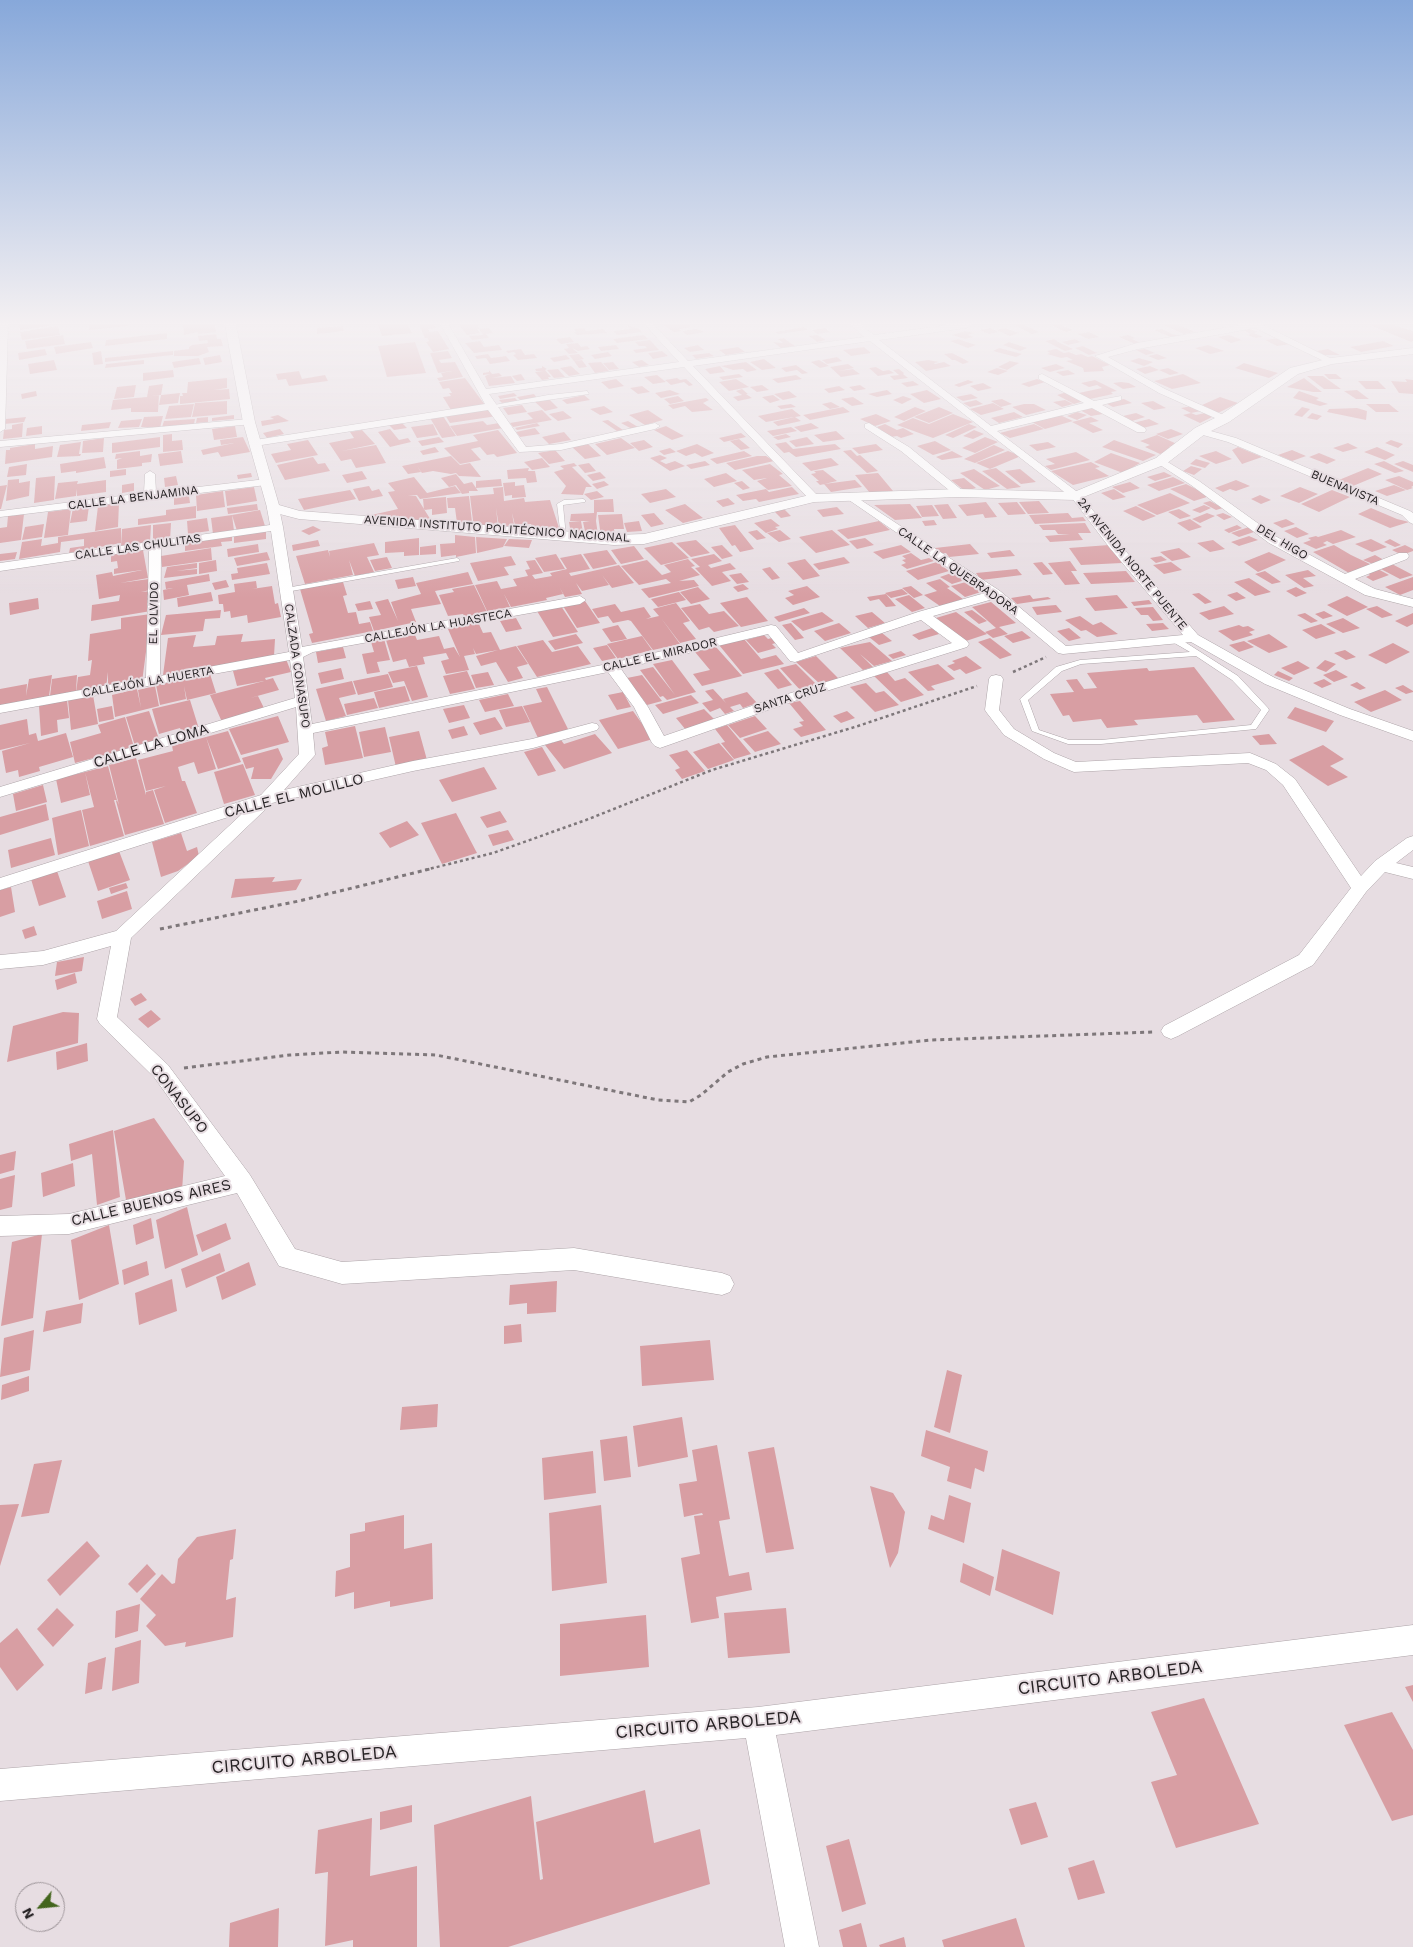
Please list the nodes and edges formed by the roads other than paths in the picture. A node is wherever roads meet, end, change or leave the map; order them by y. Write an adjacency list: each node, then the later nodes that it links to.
1 (1, 416): 15 (street)
2 (248, 416): 12 (street, CALZADA CONASUPO)
3 (446, 416): 19 (street)
4 (498, 416): 13 (street)
5 (736, 416): 28 (street)
6 (970, 416): 16 (street, 2A AVENIDA NORTE PUENTE)
7 (1044, 416): 16 (street)
8 (1116, 416): 17 (street)
9 (1217, 416): 11 (street)
10 (1229, 416): 11 (street)
11 (1224, 419): 18 (street)
12 (249, 422): 19 (street, CALZADA CONASUPO); 20 (street)
13 (654, 426)
14 (869, 426): 24 (street)
15 (0, 429)
16 (988, 430): 27 (street, 2A AVENIDA NORTE PUENTE)
17 (1141, 430)
18 (1200, 431): 21 (street); 32 (street, BUENAVISTA)
19 (254, 443): 23 (street, CALZADA CONASUPO)
20 (0, 444)
21 (1161, 461): 27 (street); 39 (street, DEL HIGO)
22 (150, 474): 25 (street)
23 (266, 482): 25 (street, CALLE LA BENJAMINA); 30 (street, CALZADA CONASUPO)
24 (959, 492): 26 (street, AVENIDA INSTITUTO POLITÉCNICO NACIONAL); 27 (street, AVENIDA INSTITUTO POLITÉCNICO NACIONAL)
25 (150, 496): 31 (street, CALLE LA BENJAMINA)
26 (850, 496): 28 (street, AVENIDA INSTITUTO POLITÉCNICO NACIONAL); 41 (street, CALLE LA QUEBRADORA)
27 (1076, 496): 45 (street, 2A AVENIDA NORTE PUENTE)
28 (814, 498): 34 (street, AVENIDA INSTITUTO POLITÉCNICO NACIONAL)
29 (584, 501): 34 (lane)
30 (273, 508): 33 (street, CALZADA CONASUPO); 34 (street, AVENIDA INSTITUTO POLITÉCNICO NACIONAL)
31 (0, 514)
32 (1411, 514)
33 (277, 527): 35 (street, CALLE LAS CHULITAS); 40 (street, CALZADA CONASUPO)
34 (563, 536)
35 (155, 545): 38 (street, CALLE LAS CHULITAS); 51 (street, EL OLVIDO)
36 (1403, 556): 39 (street)
37 (456, 560): 40 (lane)
38 (0, 567)
39 (1345, 578): 43 (street, DEL HIGO)
40 (286, 590): 47 (street, CALZADA CONASUPO)
41 (995, 594): 44 (street, CALLE EL MIRADOR); 46 (street, CALLE LA QUEBRADORA)
42 (580, 600): 47 (street, CALLEJÓN LA HUASTECA)
43 (1413, 603)
44 (923, 615): 49 (street, CALLE EL MIRADOR); 49 (street, SANTA CRUZ)
45 (1193, 638): 46 (street); 56 (street, 2A AVENIDA NORTE PUENTE)
46 (1174, 639): 48 (lane)
47 (296, 654): 51 (street, CALLEJÓN LA HUERTA); 52 (street, CALZADA CONASUPO)
48 (1196, 654): 48 (lane)
49 (612, 667): 55 (street, CALLE EL MIRADOR)
50 (996, 679): 63 (street)
51 (153, 682): 53 (street, CALLEJÓN LA HUERTA)
52 (303, 700): 55 (street, CALZADA CONASUPO); 57 (street, CALLE LA LOMA)
53 (0, 709)
54 (592, 727): 58 (street, CALLE EL MOLILLO)
55 (306, 730): 58 (street, CALZADA CONASUPO)
56 (1413, 736)
57 (0, 792)
58 (267, 799): 62 (street, CALLE EL MOLILLO); 64 (street, CALZADA CONASUPO)
59 (1413, 842): 60 (street)
60 (1381, 865): 61 (street); 63 (street)
61 (1413, 873)
62 (0, 884)
63 (1360, 888): 66 (street)
64 (122, 936): 65 (street); 67 (street, CONASUPO)
65 (0, 962)
66 (1171, 1031)
67 (242, 1182): 68 (street, CALLE BUENOS AIRES); 69 (street, CONASUPO)
68 (0, 1226)
69 (288, 1258): 70 (street)
70 (722, 1284)
71 (1413, 1640): 72 (street, CIRCUITO ARBOLEDA)
72 (758, 1722): 73 (street, CIRCUITO ARBOLEDA); 74 (street)
73 (0, 1785)
74 (802, 1947)

